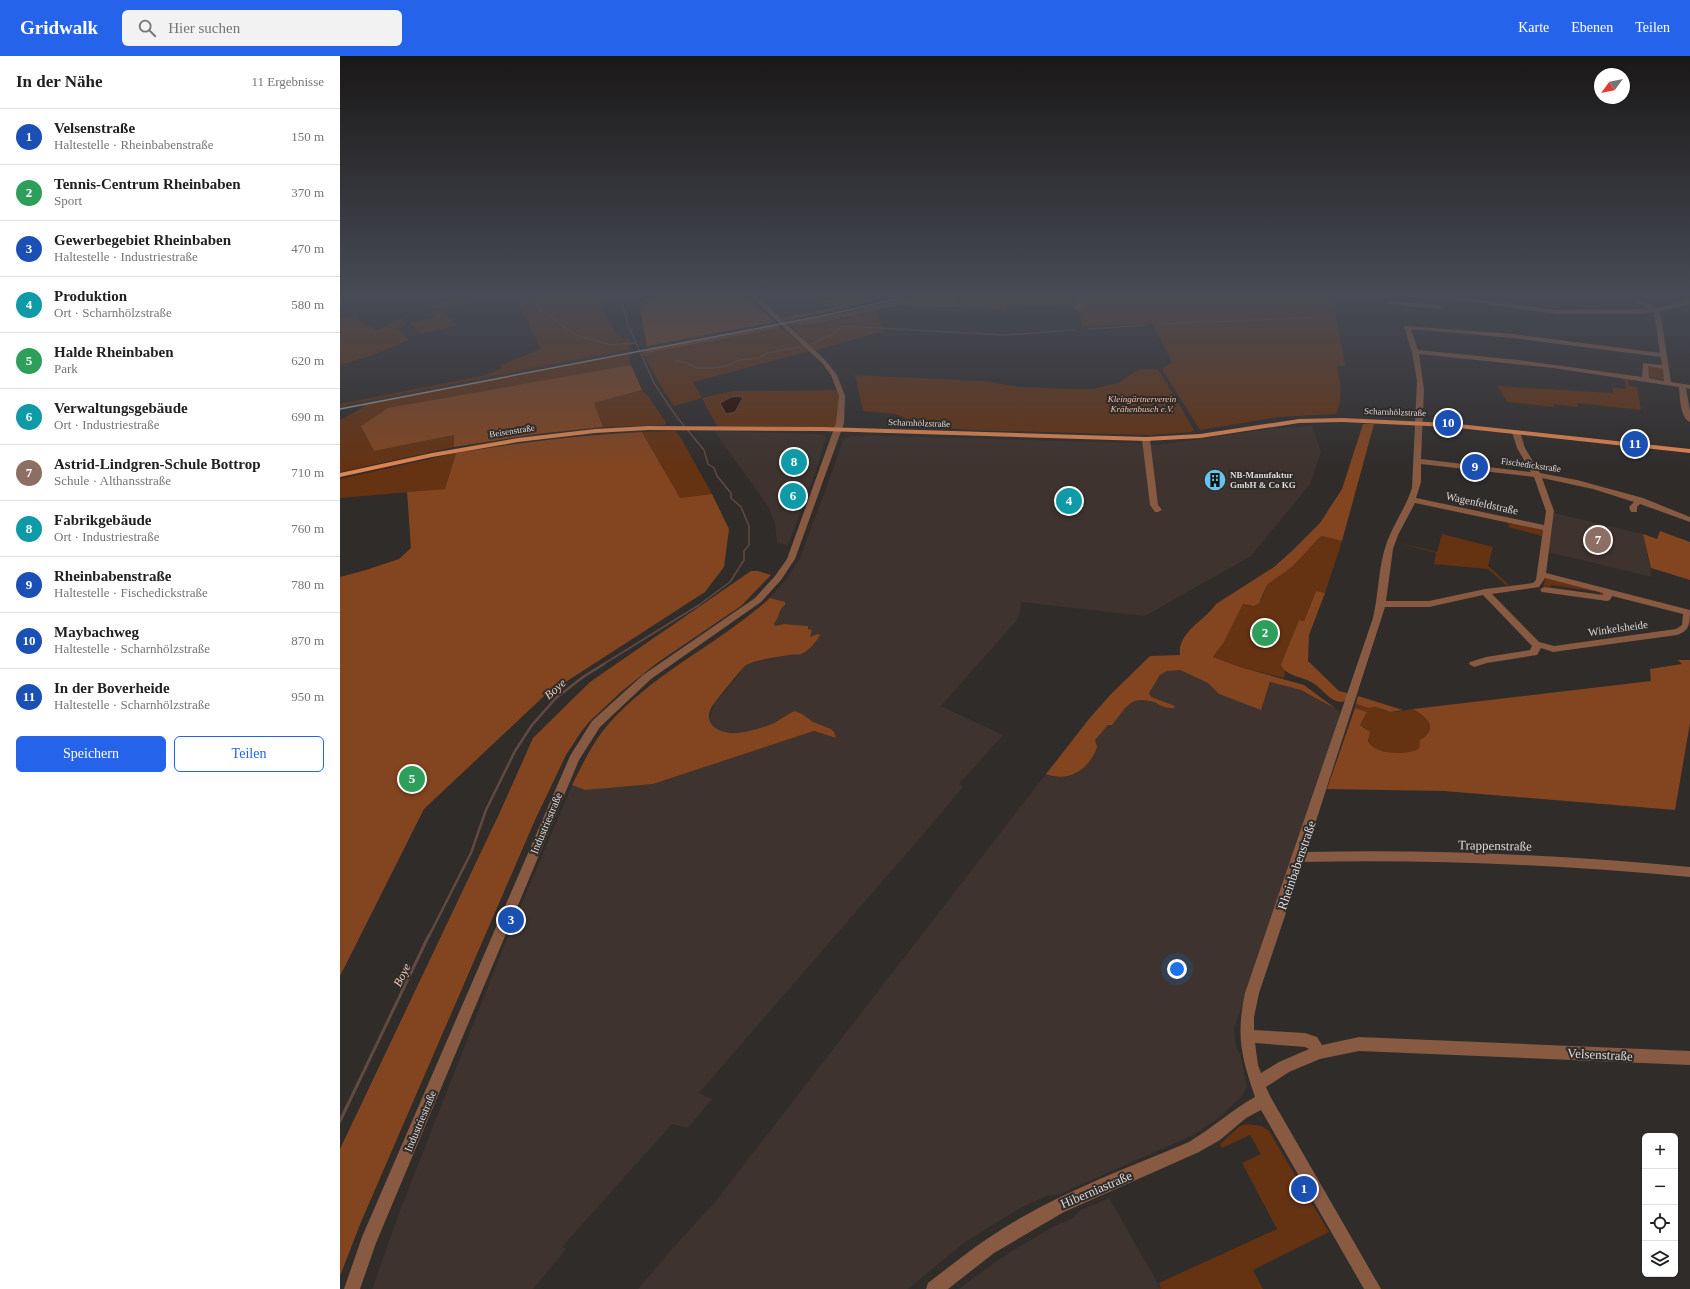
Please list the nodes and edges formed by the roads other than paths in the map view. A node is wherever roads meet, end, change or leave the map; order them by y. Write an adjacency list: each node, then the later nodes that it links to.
1 (815, 354): 13 (street, Industriestraße)
2 (1415, 354): 11 (street, Rheinbabenstraße)
3 (1442, 354): 7 (street)
4 (1651, 354): 5 (street, Rheinbabenstraße)
5 (1663, 355): 6 (street)
6 (1665, 367): 7 (street); 8 (street)
7 (1646, 379): 8 (street)
8 (1668, 382): 9 (street)
9 (1686, 386): 10 (street)
10 (1690, 420)
11 (1418, 423): 14 (main road, Scharnhölzstraße); 15 (main road, Scharnhölzstraße); 17 (street, Rheinbabenstraße)
12 (691, 428): 13 (main road, Scharnhölzstraße); 18 (main road, Beisenstraße)
13 (837, 430): 15 (main road, Scharnhölzstraße); 41 (street, Industriestraße)
14 (1516, 432): 16 (main road, Scharnhölzstraße); 19 (street)
15 (1146, 439): 22 (street)
16 (1690, 451)
17 (1417, 461): 19 (street, Fischedickstraße); 20 (street, Rheinbabenstraße)
18 (340, 475)
19 (1537, 475): 21 (street, Fischedickstraße); 25 (street)
20 (1412, 500): 25 (street, Wagenfeldstraße); 30 (street, Rheinbabenstraße)
21 (1640, 500): 23 (street); 24 (street, Fischedickstraße)
22 (1158, 510)
23 (1634, 510)
24 (1690, 520)
25 (1548, 528): 26 (street)
26 (1540, 574): 28 (street); 29 (street)
27 (1545, 590): 28 (street)
28 (1608, 591): 31 (street)
29 (1485, 592): 30 (street); 32 (street)
30 (1382, 604): 34 (street, Rheinbabenstraße)
31 (1689, 612): 32 (street, Winkelsheide)
32 (1537, 646): 33 (street)
33 (1474, 664)
34 (1299, 857): 35 (street, Trappenstraße); 36 (street, Rheinbabenstraße)
35 (1690, 872)
36 (1247, 1036): 37 (street); 39 (street, Rheinbabenstraße)
37 (1319, 1052): 38 (street, Velsenstraße); 39 (street, Velsenstraße)
38 (1690, 1058)
39 (1258, 1084): 40 (street, Rheinbabenstraße)
40 (1264, 1100): 42 (street, Hiberniastraße); 43 (street, Rheinbabenstraße)
41 (352, 1289)
42 (934, 1289)
43 (1373, 1289)

